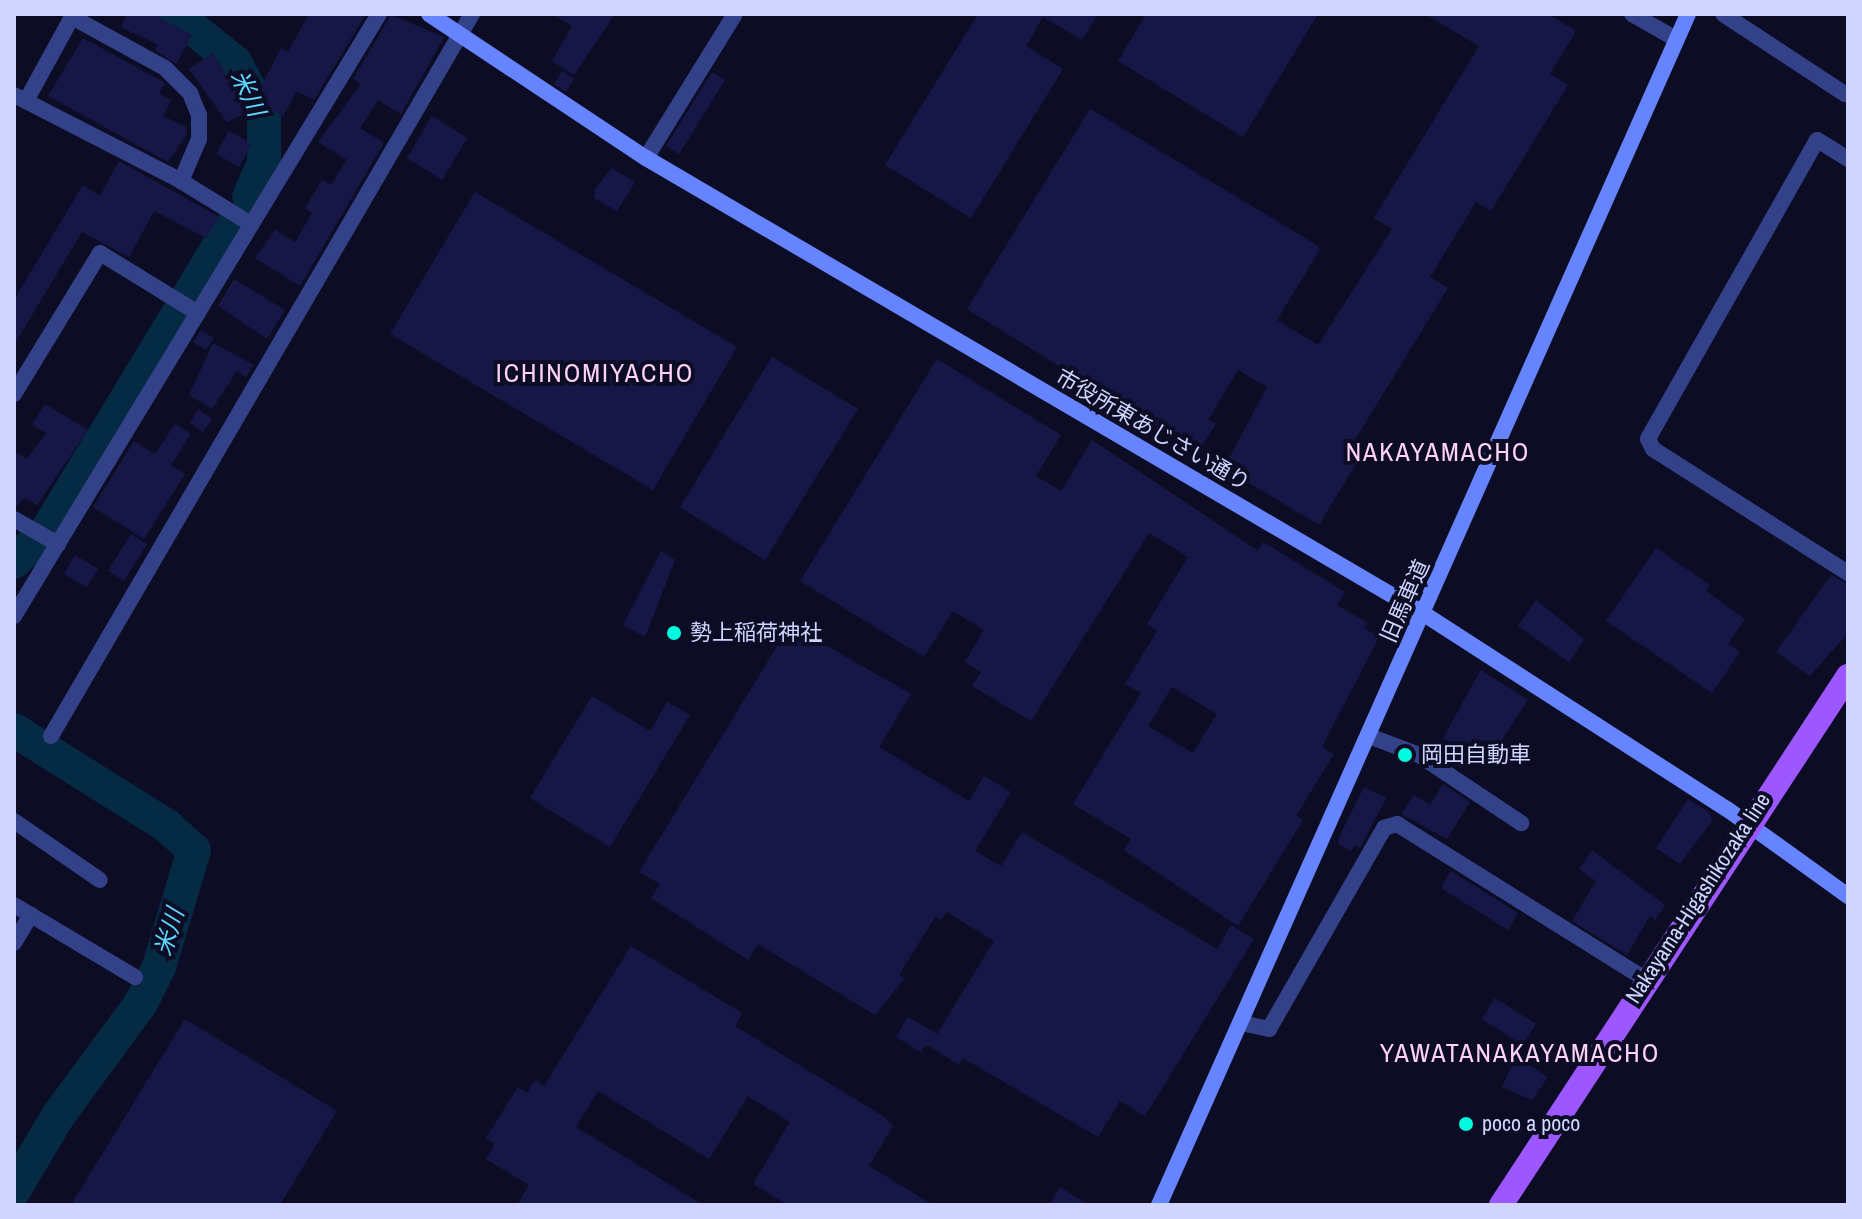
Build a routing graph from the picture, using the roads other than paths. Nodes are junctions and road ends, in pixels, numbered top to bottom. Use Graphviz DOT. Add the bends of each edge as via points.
graph roads {
  1 [pos="379,14"];
  2 [pos="429,14"];
  3 [pos="472,14"];
  4 [pos="735,14"];
  5 [pos="1632,14"];
  6 [pos="1688,14"];
  7 [pos="1723,14"];
  8 [pos="460,32"];
  9 [pos="1676,39"];
  10 [pos="1845,94"];
  11 [pos="20,98"];
  12 [pos="646,158"];
  13 [pos="1848,159"];
  14 [pos="181,181"];
  15 [pos="251,224"];
  16 [pos="198,313"];
  17 [pos="14,394"];
  18 [pos="14,519"];
  19 [pos="58,544"];
  20 [pos="1848,573"];
  21 [pos="1424,614"];
  22 [pos="14,616"];
  23 [pos="1848,676"];
  24 [pos="51,736"];
  25 [pos="1369,736"];
  26 [pos="14,821"];
  27 [pos="1521,823"];
  28 [pos="1747,824"];
  29 [pos="100,880"];
  30 [pos="1848,896"];
  31 [pos="14,905"];
  32 [pos="31,915"];
  33 [pos="14,943"];
  34 [pos="135,977"];
  35 [pos="1645,979"];
  36 [pos="1241,1023"];
  37 [pos="1159,1205"];
  38 [pos="1501,1205"];
  1 -- 15 [label="street"];
  2 -- 8 [label="street, 市役所東あじさい通り"];
  3 -- 8 [label="street"];
  4 -- 12 [label="street"];
  5 -- 9 [label="street"];
  6 -- 9 [label="street, 旧馬車道"];
  7 -- 10 [label="street"];
  8 -- 12 [label="street, 市役所東あじさい通り" via="550,99"];
  8 -- 24 [label="street"];
  9 -- 21 [label="street, 旧馬車道"];
  11 -- 14 [label="street"];
  11 -- 14 [label="street" via="72,17 165,68 190,93 199,115 199,139"];
  12 -- 21 [label="street, 市役所東あじさい通り"];
  13 -- 20 [label="street" via="1817,140 1648,439 1653,449"];
  14 -- 15 [label="street"];
  15 -- 16 [label="street"];
  16 -- 17 [label="street" via="100,253"];
  16 -- 19 [label="street"];
  18 -- 19 [label="street"];
  19 -- 22 [label="street"];
  21 -- 25 [label="street, 旧馬車道"];
  21 -- 28 [label="street, 市役所東あじさい通り"];
  23 -- 28 [label="main road, Nakayama-Higashikozaka line"];
  25 -- 27 [label="street" via="1419,755"];
  25 -- 36 [label="street, 旧馬車道"];
  26 -- 29 [label="street"];
  28 -- 30 [label="street, 市役所東あじさい通り"];
  28 -- 35 [label="main road, Nakayama-Higashikozaka line"];
  31 -- 32 [label="street"];
  32 -- 33 [label="street"];
  32 -- 34 [label="street"];
  35 -- 36 [label="street" via="1397,824 1384,828 1269,1029"];
  35 -- 38 [label="main road, Nakayama-Higashikozaka line"];
  36 -- 37 [label="street, 旧馬車道"];
}
